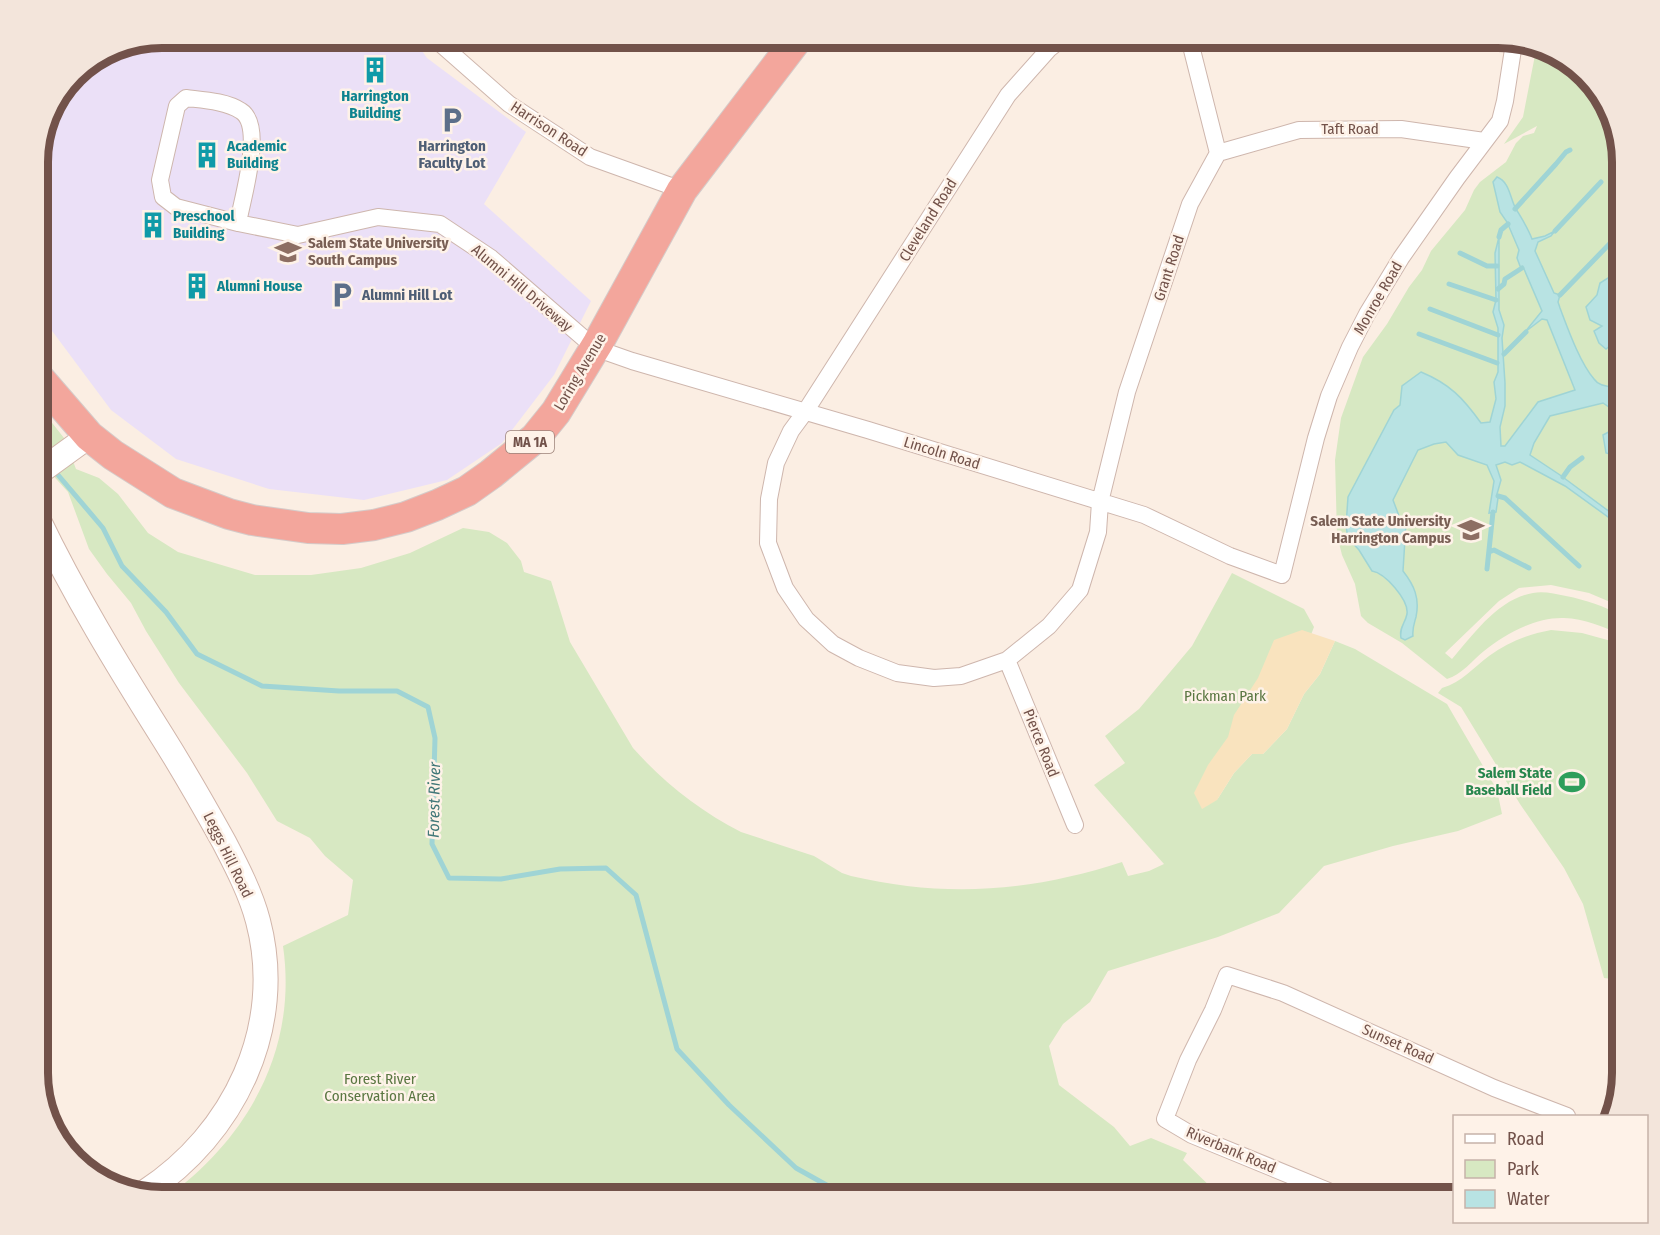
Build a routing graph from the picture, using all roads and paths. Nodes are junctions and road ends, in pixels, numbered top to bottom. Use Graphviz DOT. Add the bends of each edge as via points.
graph roads {
  1 [pos="445,48"];
  2 [pos="790,48"];
  3 [pos="1050,48"];
  4 [pos="1192,48"];
  5 [pos="1513,49"];
  6 [pos="1485,141"];
  7 [pos="1218,153"];
  8 [pos="682,190"];
  9 [pos="238,224"];
  10 [pos="595,348"];
  11 [pos="48,393"];
  12 [pos="806,412"];
  13 [pos="77,444"];
  14 [pos="48,466"];
  15 [pos="1100,502"];
  16 [pos="48,537"];
  17 [pos="1282,575"];
  18 [pos="1007,660"];
  19 [pos="1075,825"];
  20 [pos="1227,975"];
  21 [pos="1564,1115"];
  22 [pos="152,1186"];
  23 [pos="1319,1187"];
  1 -- 8 [label="street, Harrison Road" via="509,104 590,157"];
  2 -- 8 [label="highway, Loring Avenue / MA 1A"];
  3 -- 12 [label="street, Cleveland Road" via="1008,95"];
  4 -- 7 [label="street"];
  5 -- 6 [label="street, Monroe Road" via="1500,122"];
  6 -- 7 [label="street, Taft Road" via="1401,129 1299,130"];
  6 -- 17 [label="street, Monroe Road" via="1401,258 1350,347 1316,438"];
  7 -- 15 [label="street, Grant Road" via="1190,204 1127,392"];
  8 -- 10 [label="highway, Loring Avenue / MA 1A"];
  9 -- 9 [label="street, Alumni Hill Driveway" via="176,207 163,197 162,170 177,106 186,98 210,100 242,111 251,124 252,145"];
  9 -- 10 [label="street, Alumni Hill Driveway" via="298,235 378,217 440,224 491,258"];
  10 -- 12 [label="street, Lincoln Road"];
  10 -- 13 [label="highway, Loring Avenue / MA 1A" via="556,412 514,456 467,491 406,517 374,525 308,528 229,514 173,492 113,455"];
  11 -- 13 [label="highway, Loring Avenue / MA 1A"];
  12 -- 15 [label="street, Lincoln Road"];
  12 -- 18 [label="street, Cleveland Road" via="791,431 776,463 769,499 768,543 785,588 806,619 833,644 897,673 934,678 961,676"];
  13 -- 14 [label="street"];
  15 -- 17 [label="street, Lincoln Road" via="1144,515 1230,556"];
  15 -- 18 [label="street, Grant Road" via="1098,532 1080,590 1049,626"];
  16 -- 22 [label="street, Leggs Hill Road" via="105,642 205,806 249,895 263,948 264,1014 257,1046 235,1098 203,1142"];
  18 -- 19 [label="street, Pierce Road"];
  20 -- 21 [label="street, Sunset Road" via="1283,993 1494,1088"];
  20 -- 23 [label="street, Riverbank Road" via="1165,1119 1192,1135"];
}
